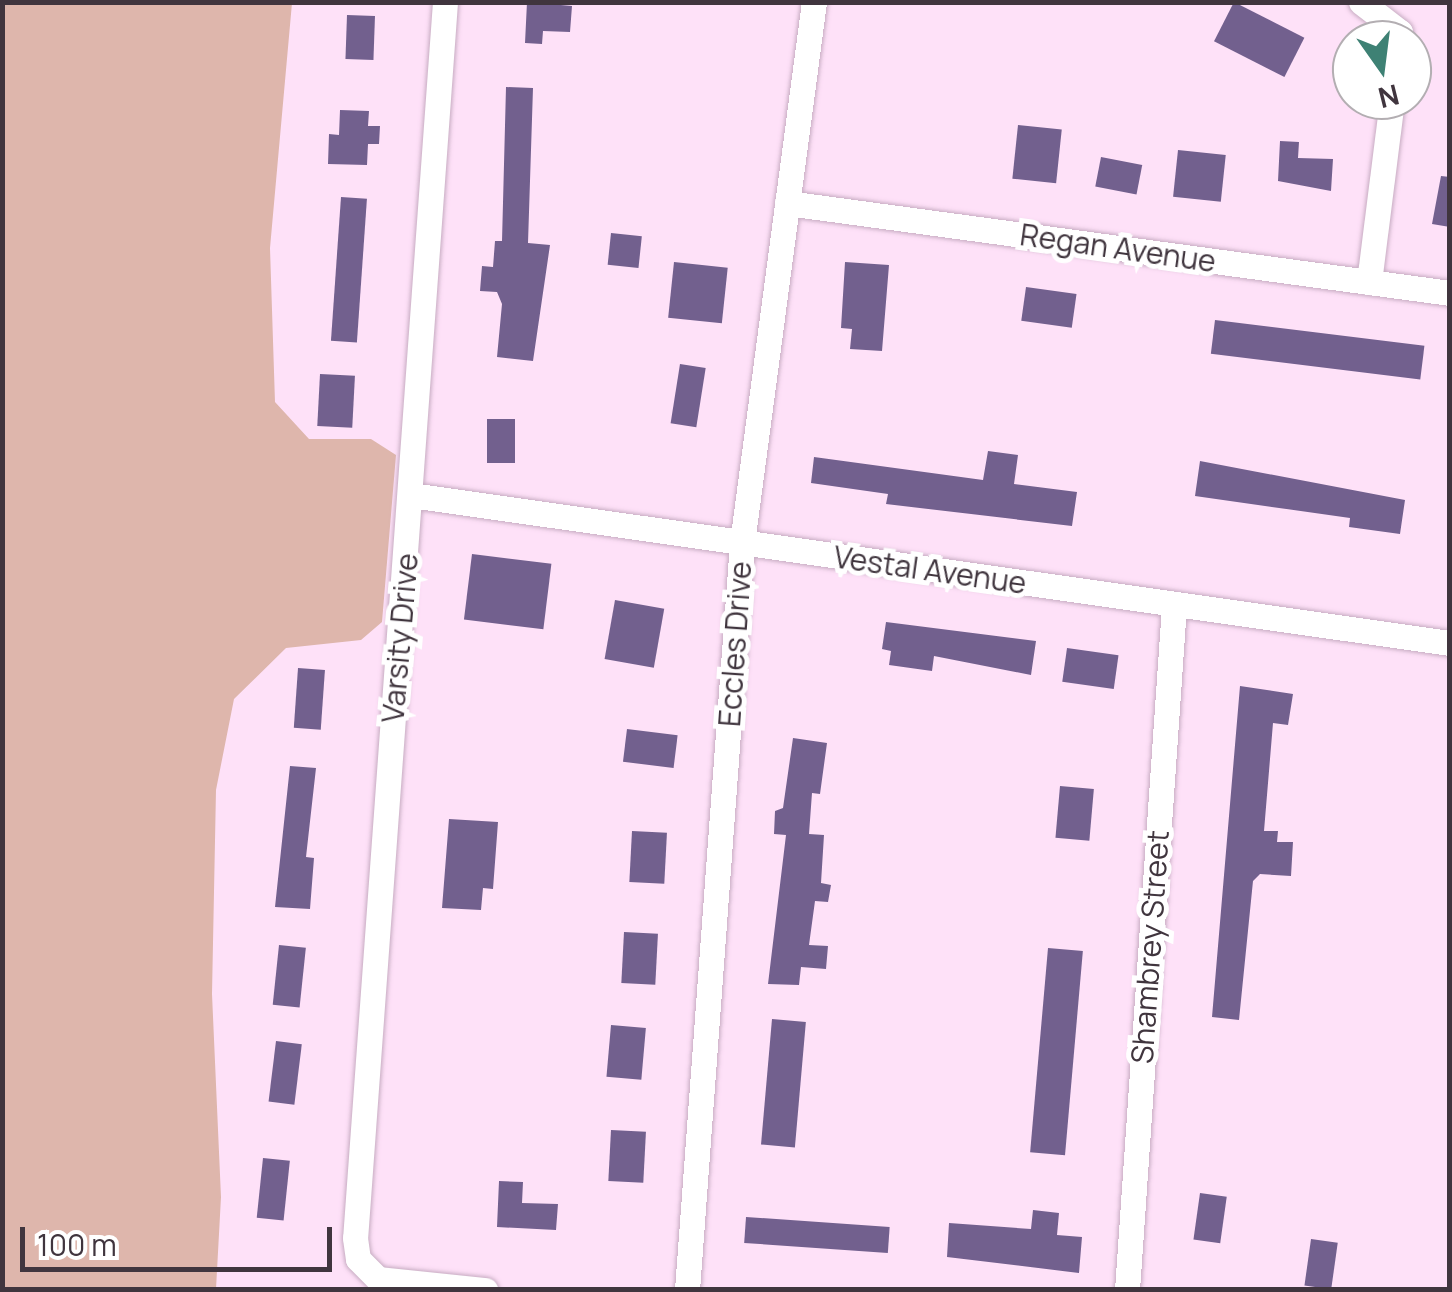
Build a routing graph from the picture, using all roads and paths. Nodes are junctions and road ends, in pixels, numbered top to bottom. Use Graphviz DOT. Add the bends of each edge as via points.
graph roads {
  1 [pos="446,2"];
  2 [pos="814,2"];
  3 [pos="1361,2"];
  4 [pos="1384,20"];
  5 [pos="1389,120"];
  6 [pos="787,203"];
  7 [pos="1369,282"];
  8 [pos="1450,293"];
  9 [pos="411,494"];
  10 [pos="742,543"];
  11 [pos="1174,605"];
  12 [pos="1450,643"];
  13 [pos="486,1290"];
  14 [pos="688,1290"];
  15 [pos="1127,1290"];
  1 -- 9 [label="street, Varsity Drive"];
  2 -- 6 [label="street, Eccles Drive"];
  3 -- 4 [label="street"];
  5 -- 7 [label="street"];
  6 -- 7 [label="street, Regan Avenue"];
  6 -- 10 [label="street, Eccles Drive"];
  7 -- 8 [label="street, Regan Avenue"];
  9 -- 10 [label="street, Vestal Avenue"];
  9 -- 13 [label="street, Varsity Drive" via="355,1218 358,1259 378,1279"];
  10 -- 11 [label="street, Vestal Avenue"];
  10 -- 14 [label="street, Eccles Drive"];
  11 -- 12 [label="street, Vestal Avenue"];
  11 -- 15 [label="street, Shambrey Street"];
}
